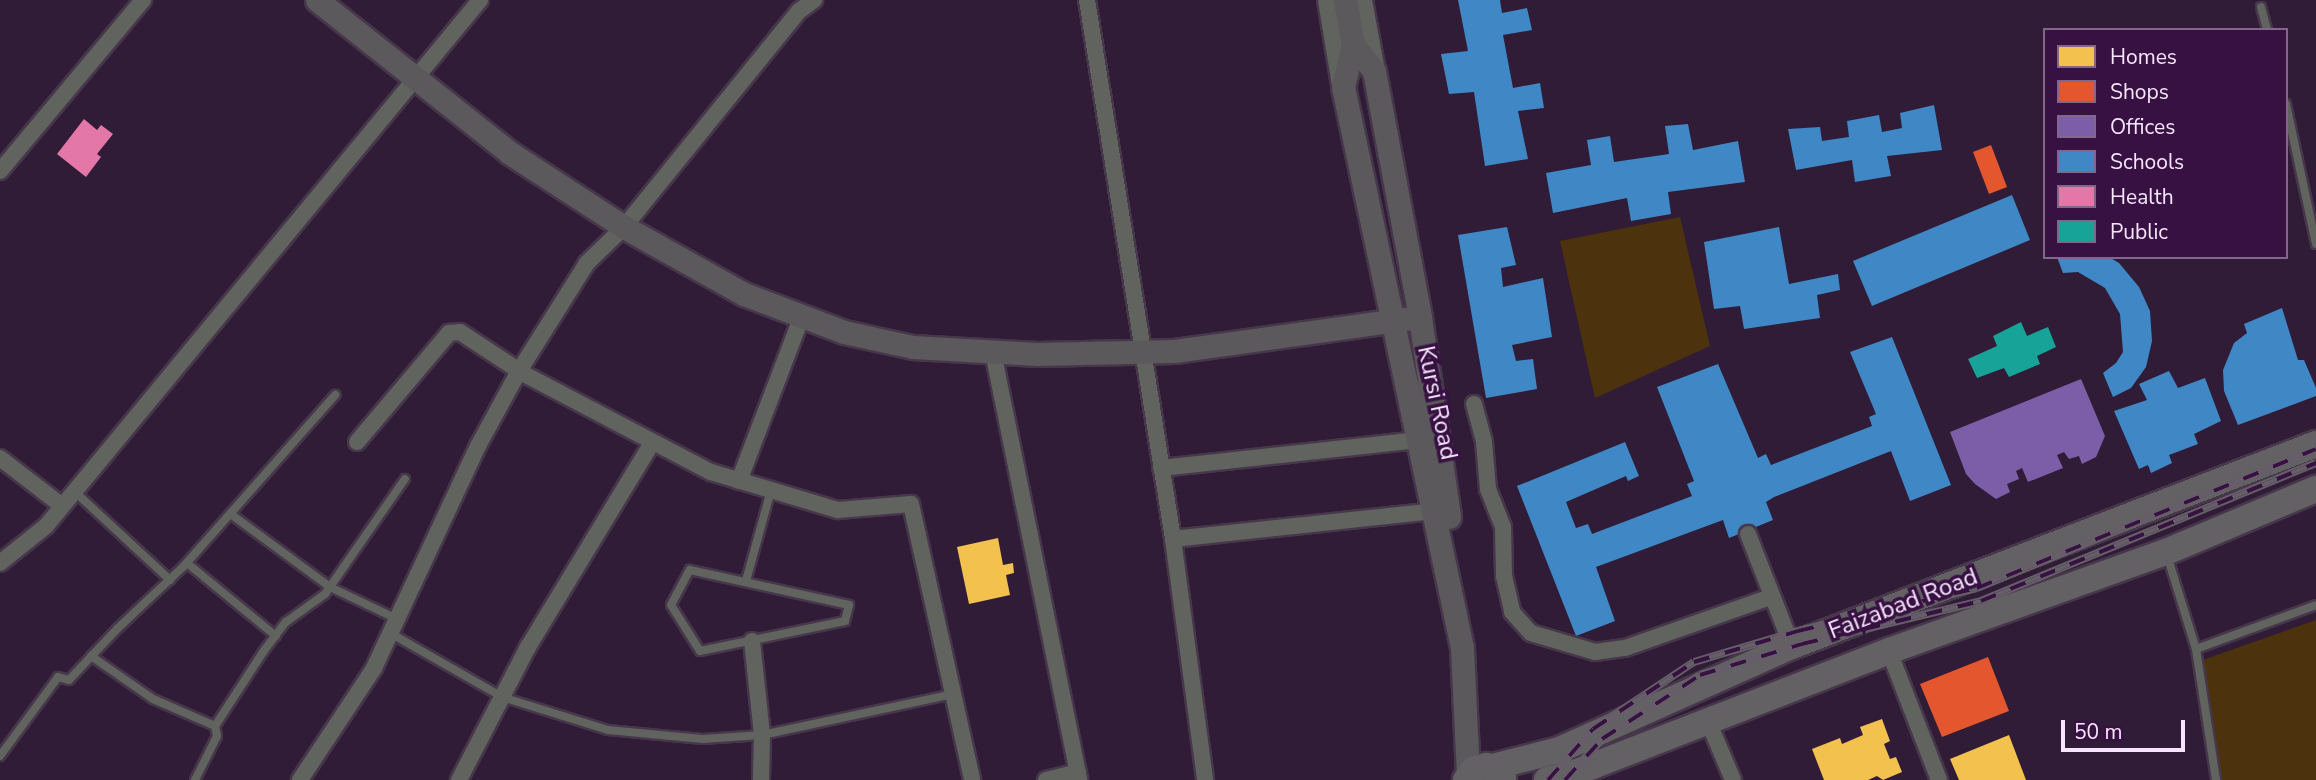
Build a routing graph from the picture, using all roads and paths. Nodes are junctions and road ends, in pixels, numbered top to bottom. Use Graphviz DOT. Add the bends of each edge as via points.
graph roads {
  1 [pos="143,0"];
  2 [pos="317,0"];
  3 [pos="480,0"];
  4 [pos="814,0"];
  5 [pos="1087,0"];
  6 [pos="1345,1"];
  7 [pos="2261,7"];
  8 [pos="2266,28"];
  9 [pos="1353,45"];
  10 [pos="1374,71"];
  11 [pos="415,79"];
  12 [pos="1343,87"];
  13 [pos="2288,113"];
  14 [pos="0,171"];
  15 [pos="624,227"];
  16 [pos="2316,244"];
  17 [pos="802,316"];
  18 [pos="1420,317"];
  19 [pos="1394,321"];
  20 [pos="993,352"];
  21 [pos="1142,352"];
  22 [pos="519,371"];
  23 [pos="335,395"];
  24 [pos="1474,404"];
  25 [pos="1418,440"];
  26 [pos="357,442"];
  27 [pos="652,443"];
  28 [pos="2316,444"];
  29 [pos="0,458"];
  30 [pos="1161,468"];
  31 [pos="405,478"];
  32 [pos="739,481"];
  33 [pos="2316,489"];
  34 [pos="771,490"];
  35 [pos="74,491"];
  36 [pos="62,506"];
  37 [pos="1433,512"];
  38 [pos="232,514"];
  39 [pos="1748,534"];
  40 [pos="1173,539"];
  41 [pos="2166,552"];
  42 [pos="0,563"];
  43 [pos="187,563"];
  44 [pos="170,580"];
  45 [pos="746,581"];
  46 [pos="330,587"];
  47 [pos="1771,597"];
  48 [pos="2316,605"];
  49 [pos="394,626"];
  50 [pos="276,636"];
  51 [pos="752,641"];
  52 [pos="1792,646"];
  53 [pos="2196,649"];
  54 [pos="1889,651"];
  55 [pos="91,656"];
  56 [pos="953,694"];
  57 [pos="502,697"];
  58 [pos="1708,721"];
  59 [pos="215,726"];
  60 [pos="762,735"];
  61 [pos="0,756"];
  62 [pos="1483,774"];
  63 [pos="1078,776"];
  64 [pos="195,780"];
  65 [pos="300,780"];
  66 [pos="459,780"];
  67 [pos="761,780"];
  68 [pos="972,780"];
  69 [pos="1046,780"];
  70 [pos="1205,780"];
  71 [pos="1546,780"];
  72 [pos="1733,780"];
  73 [pos="1939,780"];
  74 [pos="2216,780"];
  1 -- 14 [label="street"];
  2 -- 11 [label="main road"];
  3 -- 11 [label="street"];
  4 -- 15 [label="street" via="799,11"];
  5 -- 21 [label="street"];
  6 -- 9 [label="main road, Kursi Road"];
  6 -- 10 [label="street"];
  6 -- 12 [label="street"];
  7 -- 8 [label="lane"];
  9 -- 10 [label="main road, Kursi Road"];
  9 -- 12 [label="main road, Kursi Road"];
  10 -- 18 [label="main road, Kursi Road"];
  11 -- 15 [label="main road" via="510,153"];
  11 -- 35 [label="street"];
  12 -- 19 [label="main road, Kursi Road"];
  13 -- 16 [label="lane"];
  15 -- 17 [label="main road" via="744,294"];
  15 -- 22 [label="street" via="587,263"];
  17 -- 20 [label="main road" via="844,332 913,347"];
  17 -- 32 [label="street"];
  18 -- 19 [label="main road"];
  18 -- 62 [label="main road, Kursi Road"];
  19 -- 21 [label="main road"];
  19 -- 25 [label="main road, Kursi Road"];
  20 -- 21 [label="main road"];
  20 -- 63 [label="street"];
  21 -- 30 [label="street"];
  22 -- 26 [label="street" via="460,332 449,333"];
  22 -- 27 [label="street"];
  22 -- 49 [label="street" via="478,446"];
  23 -- 38 [label="lane"];
  24 -- 47 [label="street" via="1484,442 1488,489 1503,527 1504,576 1512,612 1531,633 1595,652 1625,648"];
  25 -- 30 [label="street"];
  25 -- 37 [label="main road, Kursi Road"];
  27 -- 32 [label="street"];
  27 -- 57 [label="street"];
  28 -- 52 [label="main road, Faizabad Road"];
  29 -- 36 [label="street"];
  30 -- 40 [label="street"];
  31 -- 46 [label="lane"];
  32 -- 34 [label="street"];
  33 -- 41 [label="main road, Faizabad Road"];
  34 -- 45 [label="lane"];
  34 -- 56 [label="street" via="838,510 911,504"];
  35 -- 36 [label="street"];
  35 -- 44 [label="lane"];
  36 -- 42 [label="street" via="46,526"];
  37 -- 40 [label="street"];
  37 -- 62 [label="main road, Kursi Road"];
  38 -- 43 [label="lane"];
  38 -- 46 [label="lane"];
  39 -- 47 [label="street"];
  40 -- 70 [label="street"];
  41 -- 53 [label="lane"];
  41 -- 54 [label="main road, Faizabad Road"];
  43 -- 44 [label="lane"];
  43 -- 50 [label="lane"];
  44 -- 55 [label="lane"];
  45 -- 51 [label="lane" via="690,570 671,605 700,651"];
  45 -- 51 [label="lane" via="849,605 845,621"];
  46 -- 49 [label="lane"];
  46 -- 50 [label="lane" via="286,622"];
  47 -- 52 [label="street"];
  48 -- 53 [label="lane"];
  49 -- 57 [label="lane"];
  49 -- 65 [label="street" via="374,668"];
  50 -- 59 [label="lane"];
  51 -- 60 [label="street"];
  52 -- 62 [label="main road, Faizabad Road" via="1559,750"];
  53 -- 74 [label="lane"];
  54 -- 58 [label="main road, Faizabad Road"];
  54 -- 73 [label="street"];
  55 -- 59 [label="lane" via="153,699"];
  55 -- 61 [label="lane" via="69,680 58,677"];
  56 -- 60 [label="lane"];
  56 -- 68 [label="street"];
  57 -- 60 [label="lane" via="608,730 703,739"];
  57 -- 66 [label="street"];
  58 -- 71 [label="main road, Faizabad Road" via="1572,775"];
  58 -- 72 [label="street"];
  59 -- 64 [label="lane" via="217,736"];
  60 -- 67 [label="street"];
  63 -- 69 [label="street"];
}
